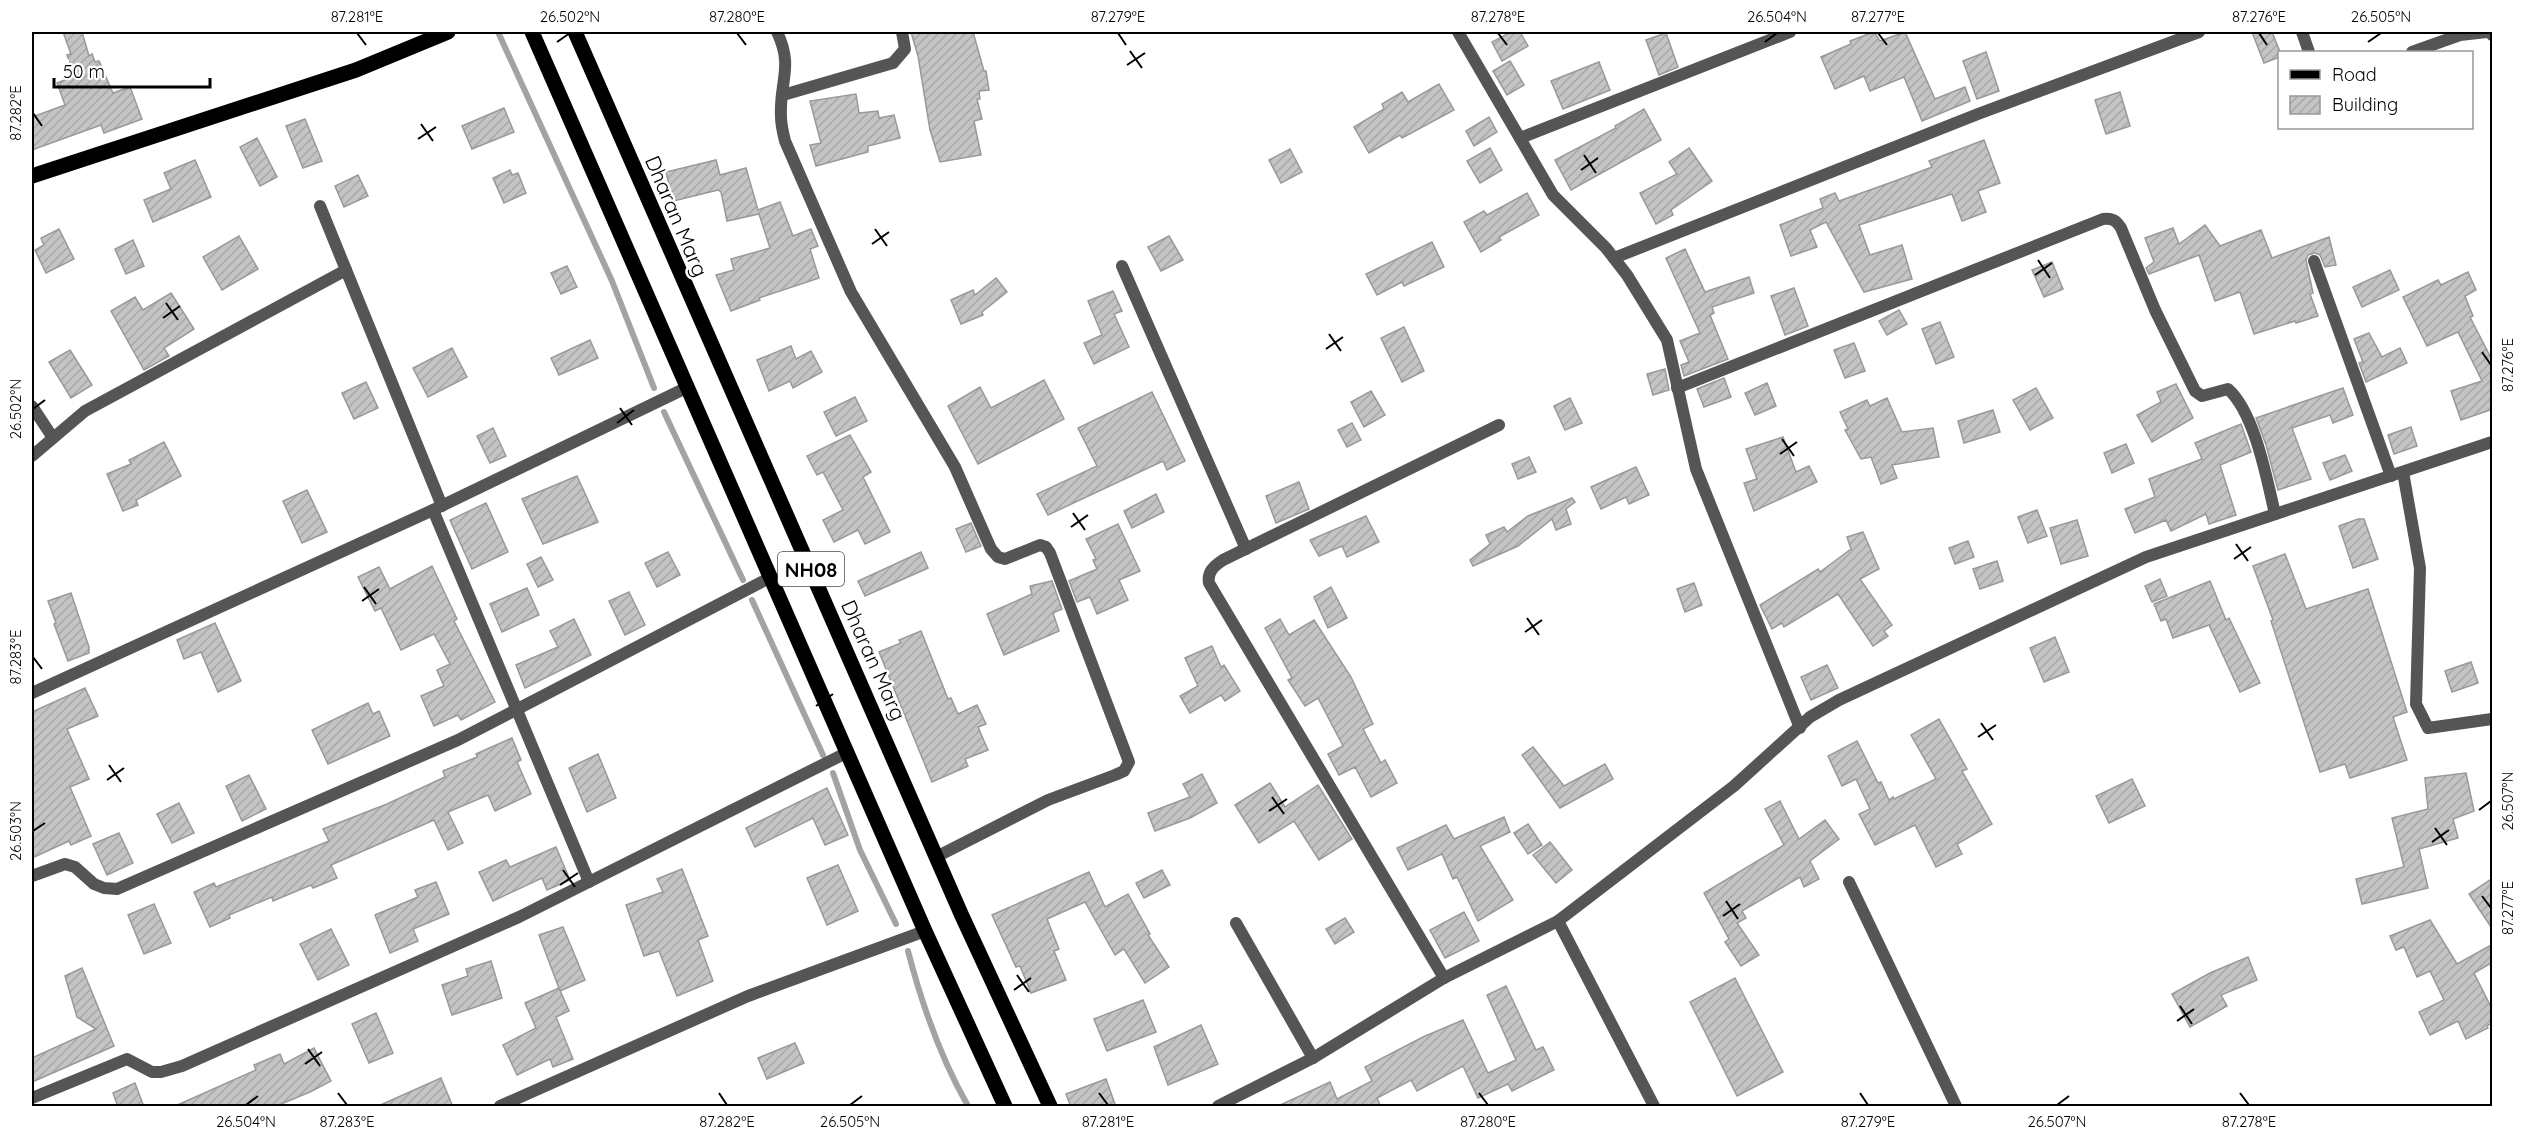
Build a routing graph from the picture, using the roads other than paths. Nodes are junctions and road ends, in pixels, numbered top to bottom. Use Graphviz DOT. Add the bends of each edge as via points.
graph roads {
  1 [pos="448,32"];
  2 [pos="532,32"];
  3 [pos="574,32"];
  4 [pos="777,32"];
  5 [pos="902,32"];
  6 [pos="1458,32"];
  7 [pos="1790,32"];
  8 [pos="2199,32"];
  9 [pos="2302,32"];
  10 [pos="2490,33"];
  11 [pos="2310,51"];
  12 [pos="2415,51"];
  13 [pos="783,95"];
  14 [pos="1520,138"];
  15 [pos="32,176"];
  16 [pos="320,206"];
  17 [pos="1614,258"];
  18 [pos="2314,261"];
  19 [pos="1122,266"];
  20 [pos="346,270"];
  21 [pos="686,388"];
  22 [pos="1677,388"];
  23 [pos="32,406"];
  24 [pos="1499,425"];
  25 [pos="53,438"];
  26 [pos="2493,442"];
  27 [pos="32,456"];
  28 [pos="2397,474"];
  29 [pos="437,508"];
  30 [pos="2275,514"];
  31 [pos="1246,549"];
  32 [pos="771,577"];
  33 [pos="32,693"];
  34 [pos="515,710"];
  35 [pos="2493,719"];
  36 [pos="1800,728"];
  37 [pos="848,752"];
  38 [pos="936,857"];
  39 [pos="32,876"];
  40 [pos="589,882"];
  41 [pos="1849,882"];
  42 [pos="1558,921"];
  43 [pos="1236,923"];
  44 [pos="925,931"];
  45 [pos="1444,978"];
  46 [pos="1313,1058"];
  47 [pos="32,1098"];
  48 [pos="500,1107"];
  49 [pos="1005,1107"];
  50 [pos="1050,1107"];
  51 [pos="1218,1107"];
  52 [pos="1654,1107"];
  53 [pos="1956,1107"];
  1 -- 15 [label="main road" via="356,70"];
  2 -- 21 [label="main road, NH08"];
  3 -- 38 [label="main road, Dharan Marg / NH08"];
  4 -- 13 [label="street" via="787,62"];
  5 -- 13 [label="street" via="905,49 893,63"];
  6 -- 14 [label="street"];
  7 -- 14 [label="street"];
  8 -- 17 [label="street" via="1978,114"];
  9 -- 11 [label="street"];
  10 -- 12 [label="street" via="2460,35"];
  13 -- 38 [label="street" via="780,116 785,141 850,292 955,467 991,549 1005,559 1040,545 1048,549 1129,762 1115,776 1048,800"];
  14 -- 17 [label="street" via="1553,195"];
  16 -- 20 [label="street"];
  17 -- 22 [label="street" via="1667,340"];
  18 -- 28 [label="street"];
  19 -- 31 [label="street"];
  20 -- 25 [label="street" via="85,411"];
  20 -- 29 [label="street"];
  21 -- 29 [label="street"];
  21 -- 32 [label="main road, NH08"];
  22 -- 30 [label="street" via="2110,218 2121,228 2189,382 2202,396 2228,389 2238,400 2259,449"];
  22 -- 36 [label="street" via="1696,469"];
  23 -- 25 [label="street"];
  24 -- 31 [label="street"];
  25 -- 27 [label="street"];
  26 -- 28 [label="street"];
  28 -- 30 [label="street"];
  28 -- 35 [label="street" via="2421,568 2416,704 2428,728"];
  29 -- 33 [label="street"];
  29 -- 34 [label="street"];
  30 -- 36 [label="street" via="2146,556 1839,700 1810,717"];
  31 -- 45 [label="street" via="1215,566 1209,583"];
  32 -- 34 [label="street"];
  32 -- 37 [label="main road, NH08"];
  34 -- 39 [label="street" via="458,740 117,889 94,884 75,867 65,864"];
  34 -- 40 [label="street"];
  36 -- 42 [label="street" via="1734,786"];
  37 -- 40 [label="street"];
  37 -- 44 [label="main road, NH08"];
  38 -- 50 [label="main road, Dharan Marg / NH08"];
  40 -- 47 [label="street" via="519,917 182,1066 152,1072 127,1059"];
  41 -- 53 [label="street"];
  42 -- 45 [label="street"];
  42 -- 52 [label="street"];
  43 -- 46 [label="street"];
  44 -- 48 [label="street" via="748,996"];
  44 -- 49 [label="main road, NH08"];
  45 -- 46 [label="street"];
  46 -- 51 [label="street"];
}
